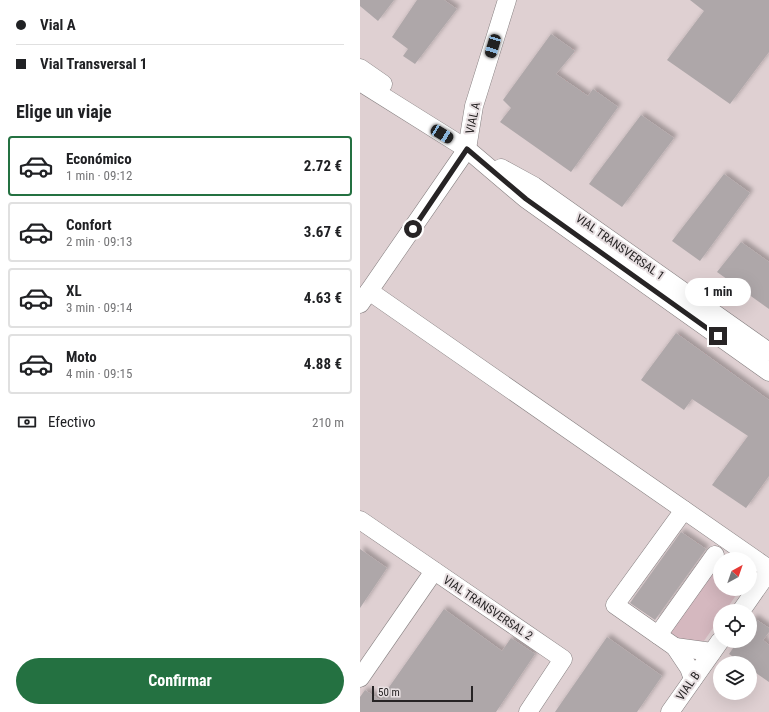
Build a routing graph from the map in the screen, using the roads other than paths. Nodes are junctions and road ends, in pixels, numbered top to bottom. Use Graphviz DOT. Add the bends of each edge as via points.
graph roads {
  1 [pos="507,0"];
  2 [pos="360,68"];
  3 [pos="360,82"];
  4 [pos="467,149"];
  5 [pos="365,297"];
  6 [pos="769,352"];
  7 [pos="769,372"];
  8 [pos="684,510"];
  9 [pos="360,520"];
  10 [pos="713,558"];
  11 [pos="769,570"];
  12 [pos="434,571"];
  13 [pos="746,604"];
  14 [pos="658,635"];
  15 [pos="713,646"];
  16 [pos="675,647"];
  17 [pos="715,648"];
  18 [pos="360,678"];
  19 [pos="693,679"];
  20 [pos="528,712"];
  21 [pos="670,712"];
  1 -- 4 [label="street, VIAL A" via="474,106"];
  2 -- 4 [label="street, VIAL TRANSVERSAL 1"];
  3 -- 4 [label="street, VIAL TRANSVERSAL 1"];
  4 -- 5 [label="street, VIAL A"];
  4 -- 6 [label="street, VIAL TRANSVERSAL 1" via="534,186"];
  4 -- 7 [label="street, VIAL TRANSVERSAL 1" via="526,199"];
  5 -- 8 [label="street"];
  8 -- 11 [label="street"];
  8 -- 14 [label="street" via="615,606"];
  9 -- 12 [label="street, VIAL TRANSVERSAL 2"];
  10 -- 14 [label="street"];
  11 -- 13 [label="street"];
  12 -- 18 [label="street"];
  12 -- 20 [label="street, VIAL TRANSVERSAL 2" via="563,659"];
  14 -- 16 [label="street"];
  15 -- 16 [label="street"];
  16 -- 19 [label="street"];
  17 -- 19 [label="street, VIAL B"];
  19 -- 21 [label="street, VIAL B"];
}
